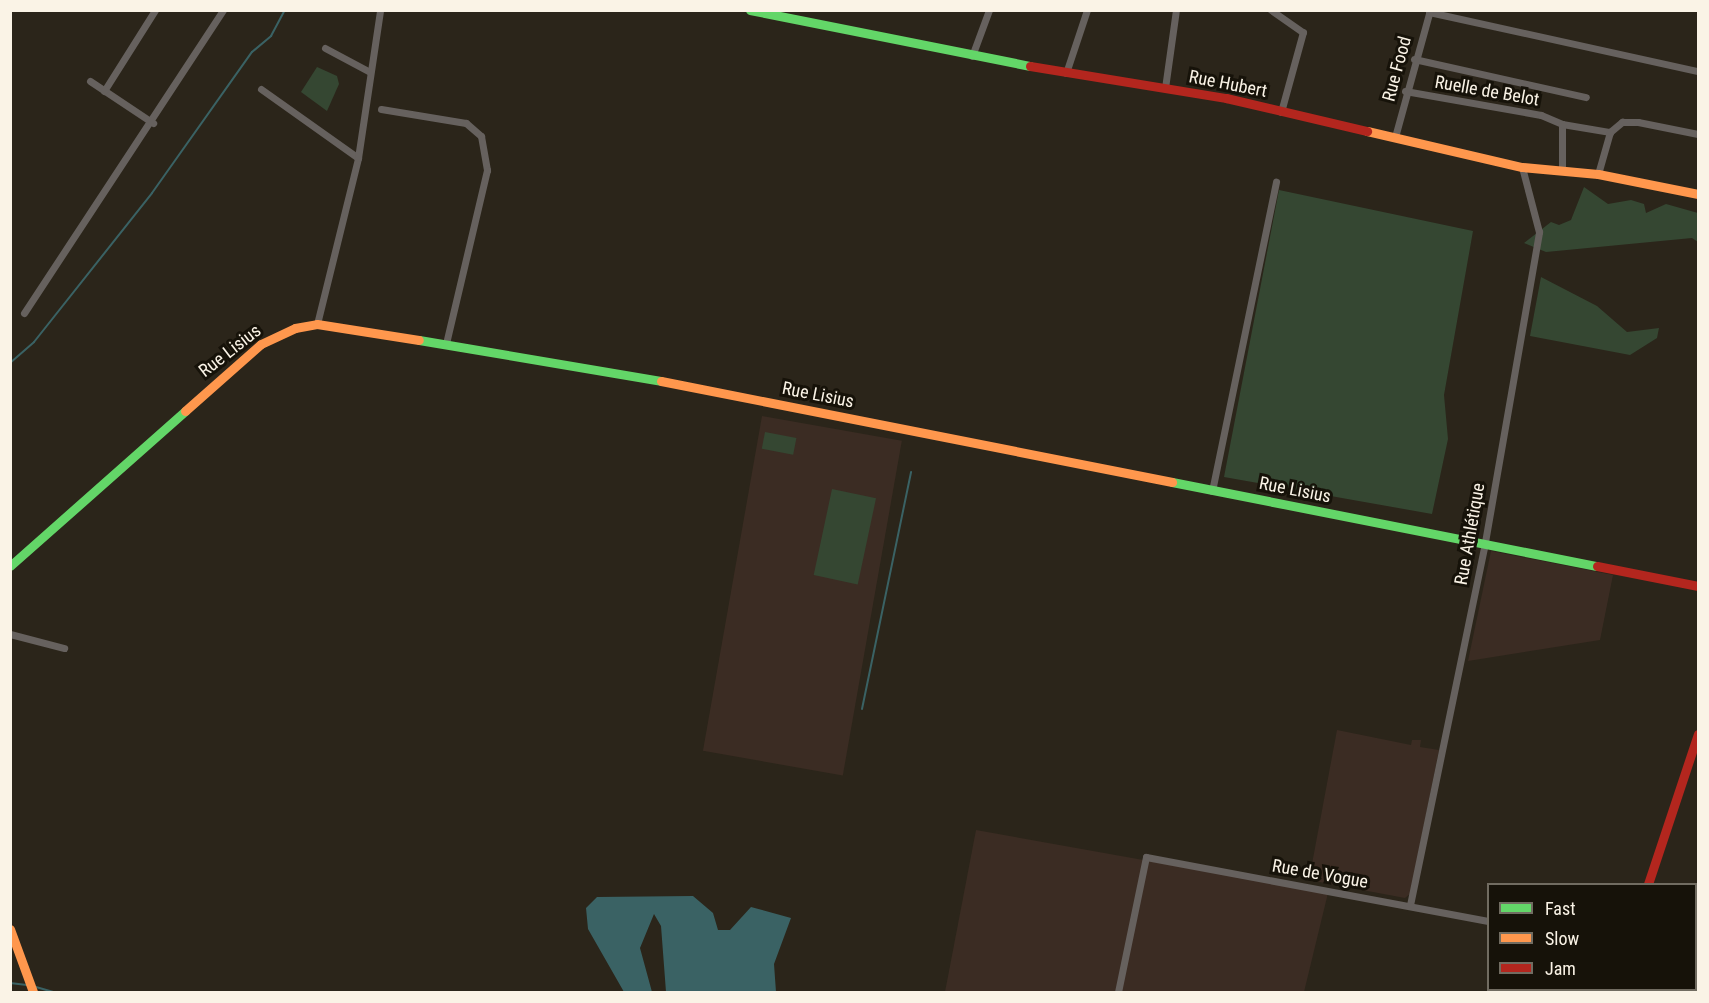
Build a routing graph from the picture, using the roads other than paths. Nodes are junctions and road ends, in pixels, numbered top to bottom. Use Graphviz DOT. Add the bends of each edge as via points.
graph roads {
  1 [pos="155,10"];
  2 [pos="223,10"];
  3 [pos="380,10"];
  4 [pos="750,10"];
  5 [pos="989,10"];
  6 [pos="1087,10"];
  7 [pos="1176,10"];
  8 [pos="1271,10"];
  9 [pos="1430,11"];
  10 [pos="324,48"];
  11 [pos="972,56"];
  12 [pos="1414,59"];
  13 [pos="1698,71"];
  14 [pos="370,72"];
  15 [pos="1066,73"];
  16 [pos="90,81"];
  17 [pos="1165,88"];
  18 [pos="261,89"];
  19 [pos="104,91"];
  20 [pos="1405,91"];
  21 [pos="1586,97"];
  22 [pos="381,109"];
  23 [pos="1281,112"];
  24 [pos="153,123"];
  25 [pos="1562,124"];
  26 [pos="1610,132"];
  27 [pos="1698,134"];
  28 [pos="1395,137"];
  29 [pos="358,158"];
  30 [pos="1522,167"];
  31 [pos="1562,169"];
  32 [pos="1598,174"];
  33 [pos="1275,182"];
  34 [pos="1698,194"];
  35 [pos="24,314"];
  36 [pos="319,320"];
  37 [pos="446,344"];
  38 [pos="1212,491"];
  39 [pos="1485,542"];
  40 [pos="10,566"];
  41 [pos="1698,586"];
  42 [pos="10,634"];
  43 [pos="64,648"];
  44 [pos="1698,734"];
  45 [pos="1649,883"];
  46 [pos="1410,905"];
  47 [pos="1487,921"];
  48 [pos="10,928"];
  49 [pos="33,993"];
  50 [pos="1119,993"];
  1 -- 19 [label="street"];
  2 -- 24 [label="street"];
  3 -- 14 [label="street"];
  4 -- 11 [label="street, Rue Hubert"];
  5 -- 11 [label="street"];
  6 -- 15 [label="street"];
  7 -- 17 [label="street"];
  8 -- 23 [label="street" via="1303,32"];
  9 -- 12 [label="street, Rue Food"];
  9 -- 13 [label="street"];
  10 -- 14 [label="street"];
  11 -- 15 [label="street, Rue Hubert"];
  12 -- 20 [label="street, Rue Food"];
  12 -- 21 [label="street"];
  14 -- 29 [label="street"];
  15 -- 17 [label="street, Rue Hubert"];
  16 -- 19 [label="street"];
  17 -- 23 [label="street, Rue Hubert"];
  18 -- 29 [label="street"];
  19 -- 24 [label="street"];
  20 -- 25 [label="street, Ruelle de Belot" via="1541,115"];
  20 -- 28 [label="street, Rue Food"];
  22 -- 37 [label="street" via="466,123 481,136 487,170"];
  23 -- 28 [label="street, Rue Hubert"];
  24 -- 35 [label="street" via="93,201"];
  25 -- 26 [label="street, Ruelle de Belot"];
  25 -- 31 [label="street"];
  26 -- 27 [label="street" via="1622,122 1638,122"];
  26 -- 32 [label="street"];
  28 -- 30 [label="street, Rue Hubert"];
  29 -- 36 [label="street"];
  30 -- 31 [label="street, Rue Hubert"];
  30 -- 39 [label="street, Rue Athlétique" via="1539,232"];
  31 -- 32 [label="street, Rue Hubert"];
  32 -- 34 [label="street, Rue Hubert"];
  33 -- 38 [label="street"];
  36 -- 37 [label="street, Rue Lisius"];
  36 -- 40 [label="street, Rue Lisius" via="261,344"];
  37 -- 38 [label="street, Rue Lisius" via="602,369"];
  38 -- 39 [label="street, Rue Lisius"];
  39 -- 41 [label="street, Rue Lisius"];
  39 -- 46 [label="street, Rue Athlétique"];
  42 -- 43 [label="street"];
  44 -- 45 [label="street"];
  46 -- 47 [label="street, Rue de Vogue"];
  46 -- 50 [label="street, Rue de Vogue" via="1146,857"];
  48 -- 49 [label="street"];
}
